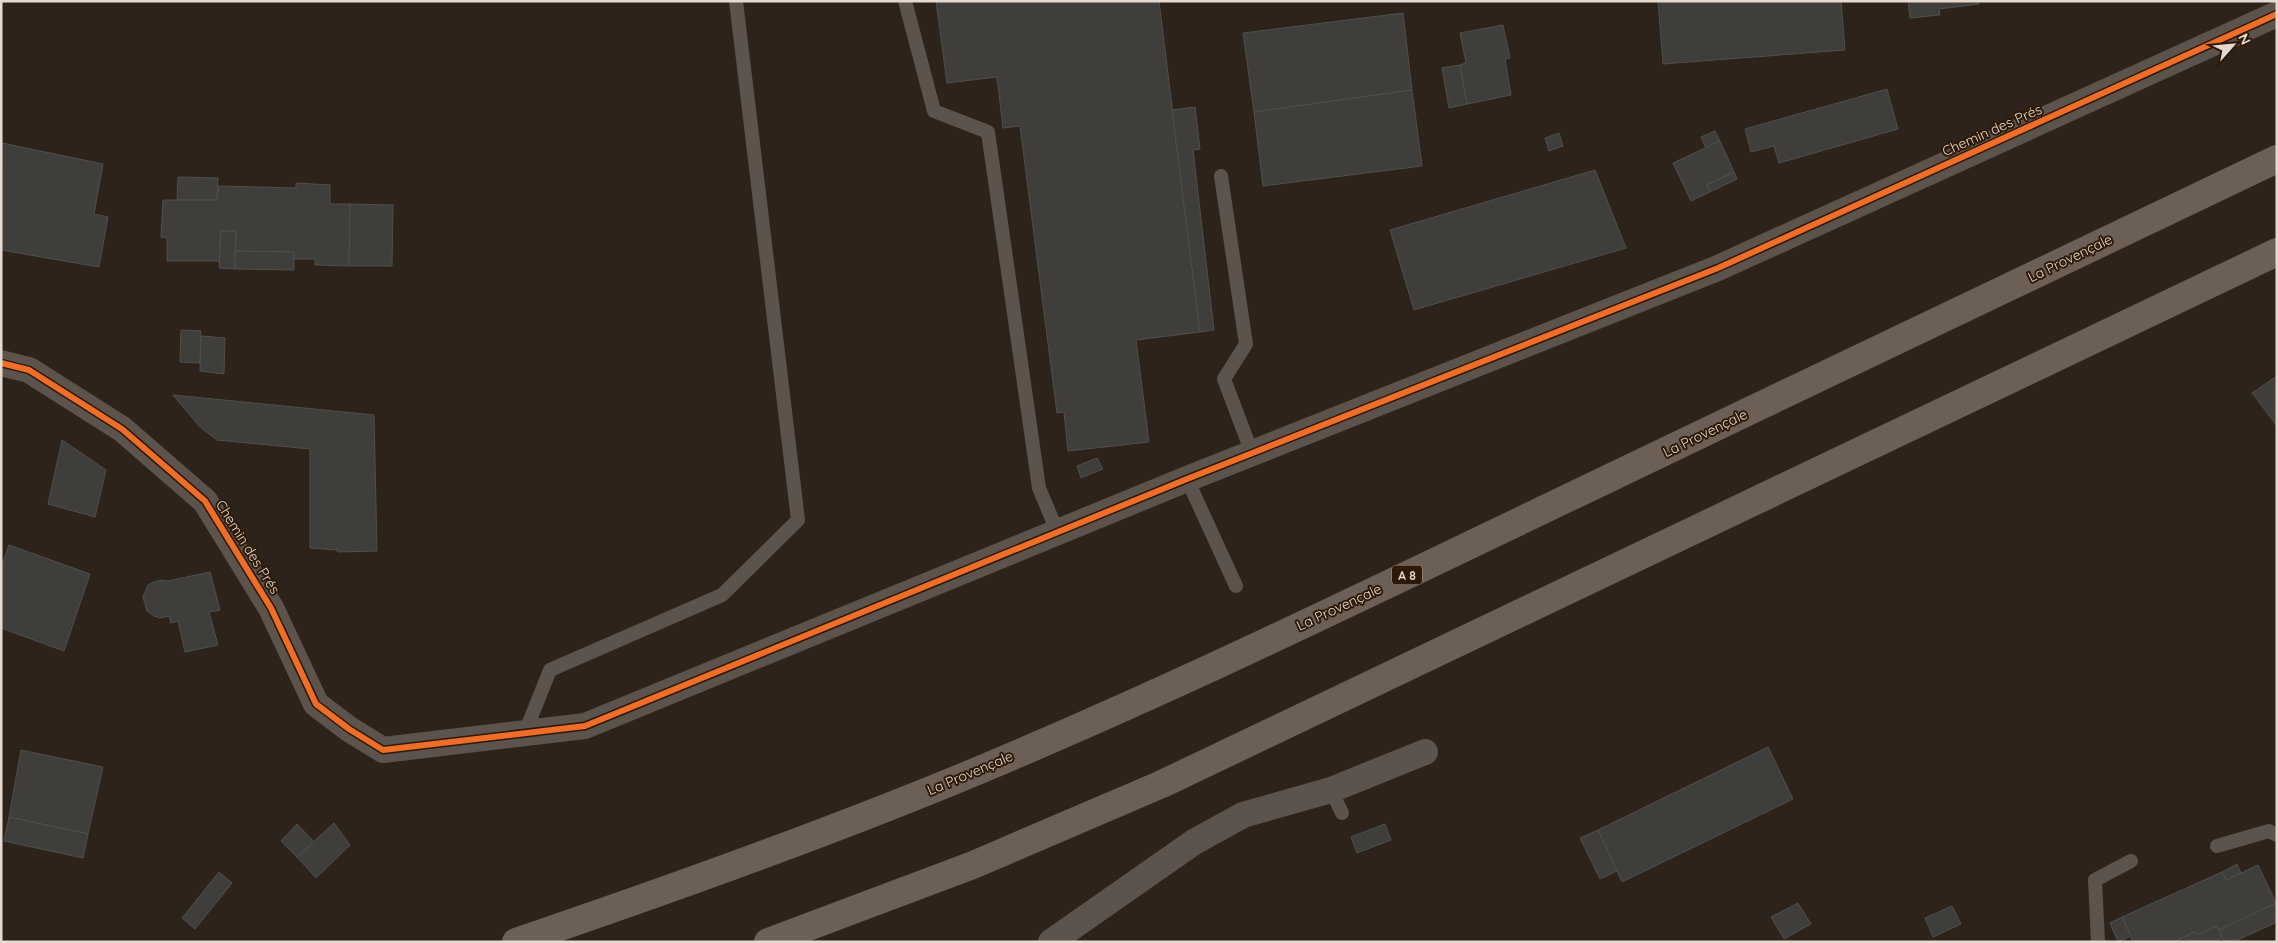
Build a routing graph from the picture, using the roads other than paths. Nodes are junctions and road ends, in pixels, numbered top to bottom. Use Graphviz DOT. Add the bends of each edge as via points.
graph roads {
  1 [pos="736,1"];
  2 [pos="905,1"];
  3 [pos="2277,14"];
  4 [pos="2277,159"];
  5 [pos="1221,176"];
  6 [pos="2277,252"];
  7 [pos="1,363"];
  8 [pos="1252,453"];
  9 [pos="1187,479"];
  10 [pos="1058,533"];
  11 [pos="1236,586"];
  12 [pos="524,735"];
  13 [pos="1425,752"];
  14 [pos="1330,790"];
  15 [pos="1342,813"];
  16 [pos="2277,835"];
  17 [pos="2217,846"];
  18 [pos="2131,861"];
  19 [pos="516,942"];
  20 [pos="768,942"];
  21 [pos="1050,942"];
  22 [pos="2098,942"];
  1 -- 12 [label="lane" via="798,520 722,595 550,670"];
  2 -- 10 [label="lane" via="934,111 988,132 1039,488"];
  3 -- 8 [label="street, Chemin des Prés" via="1718,268"];
  4 -- 19 [label="highway, La Provençale / A 8" via="1150,695 860,818 656,895"];
  5 -- 8 [label="lane" via="1246,344 1224,379"];
  6 -- 20 [label="highway" via="1162,784 973,865"];
  7 -- 12 [label="street, Chemin des Prés" via="29,370 122,428 205,501 271,608 316,704 349,729 383,750"];
  8 -- 9 [label="street, Chemin des Prés"];
  9 -- 10 [label="street, Chemin des Prés"];
  9 -- 11 [label="lane"];
  10 -- 12 [label="street, Chemin des Prés" via="585,726"];
  13 -- 14 [label="street"];
  14 -- 15 [label="lane"];
  14 -- 21 [label="street" via="1244,815 1194,842"];
  16 -- 17 [label="lane" via="2269,831"];
  18 -- 22 [label="lane" via="2095,880"];
}
